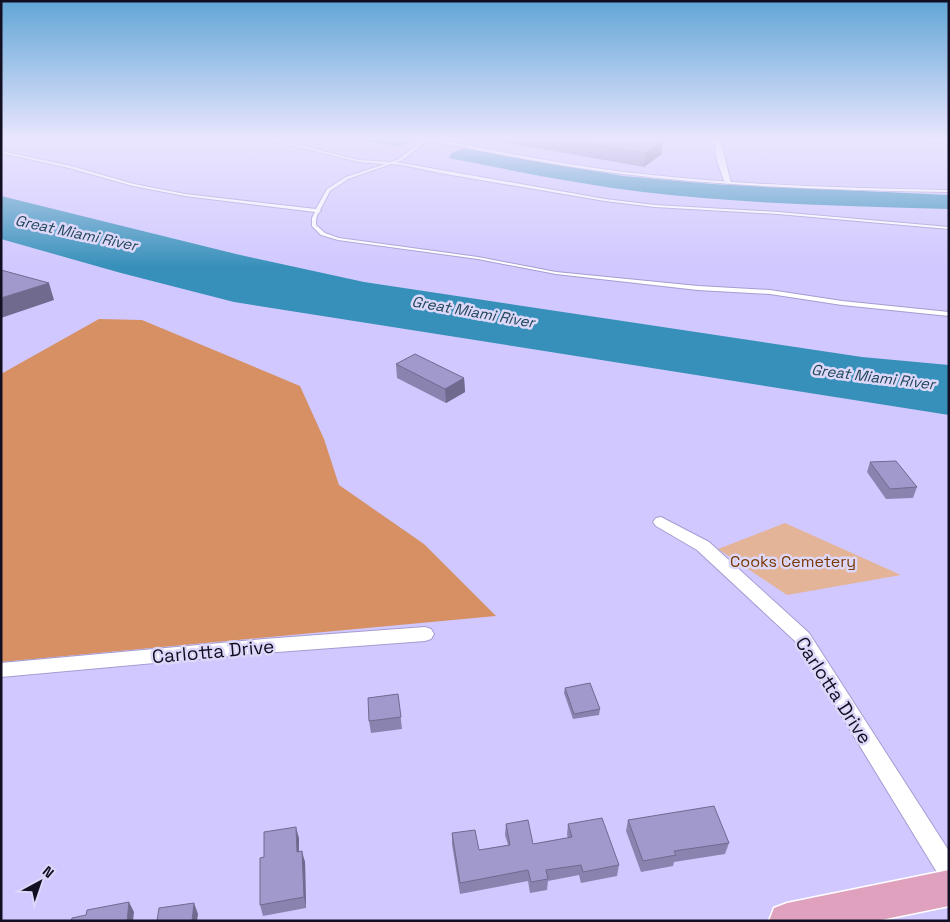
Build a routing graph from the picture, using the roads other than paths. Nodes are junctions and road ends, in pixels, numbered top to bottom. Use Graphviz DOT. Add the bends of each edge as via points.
graph roads {
  1 [pos="125,181"];
  2 [pos="341,181"];
  3 [pos="495,181"];
  4 [pos="728,181"];
  5 [pos="949,191"];
  6 [pos="319,211"];
  7 [pos="949,228"];
  8 [pos="949,314"];
  9 [pos="661,522"];
  10 [pos="425,634"];
  11 [pos="1,670"];
  12 [pos="949,871"];
  13 [pos="949,888"];
  14 [pos="856,915"];
  15 [pos="788,921"];
  1 -- 6 [label="lane" via="185,195"];
  2 -- 6 [label="lane" via="328,190"];
  3 -- 7 [label="lane" via="637,204"];
  4 -- 5 [label="lane"];
  6 -- 8 [label="lane" via="313,221 316,229 330,237 357,242 478,258 556,273 671,286 770,292"];
  9 -- 12 [label="street, Carlotta Drive" via="703,546 803,638"];
  10 -- 11 [label="street, Carlotta Drive"];
  13 -- 14 [label="main road"];
  14 -- 15 [label="main road"];
}
